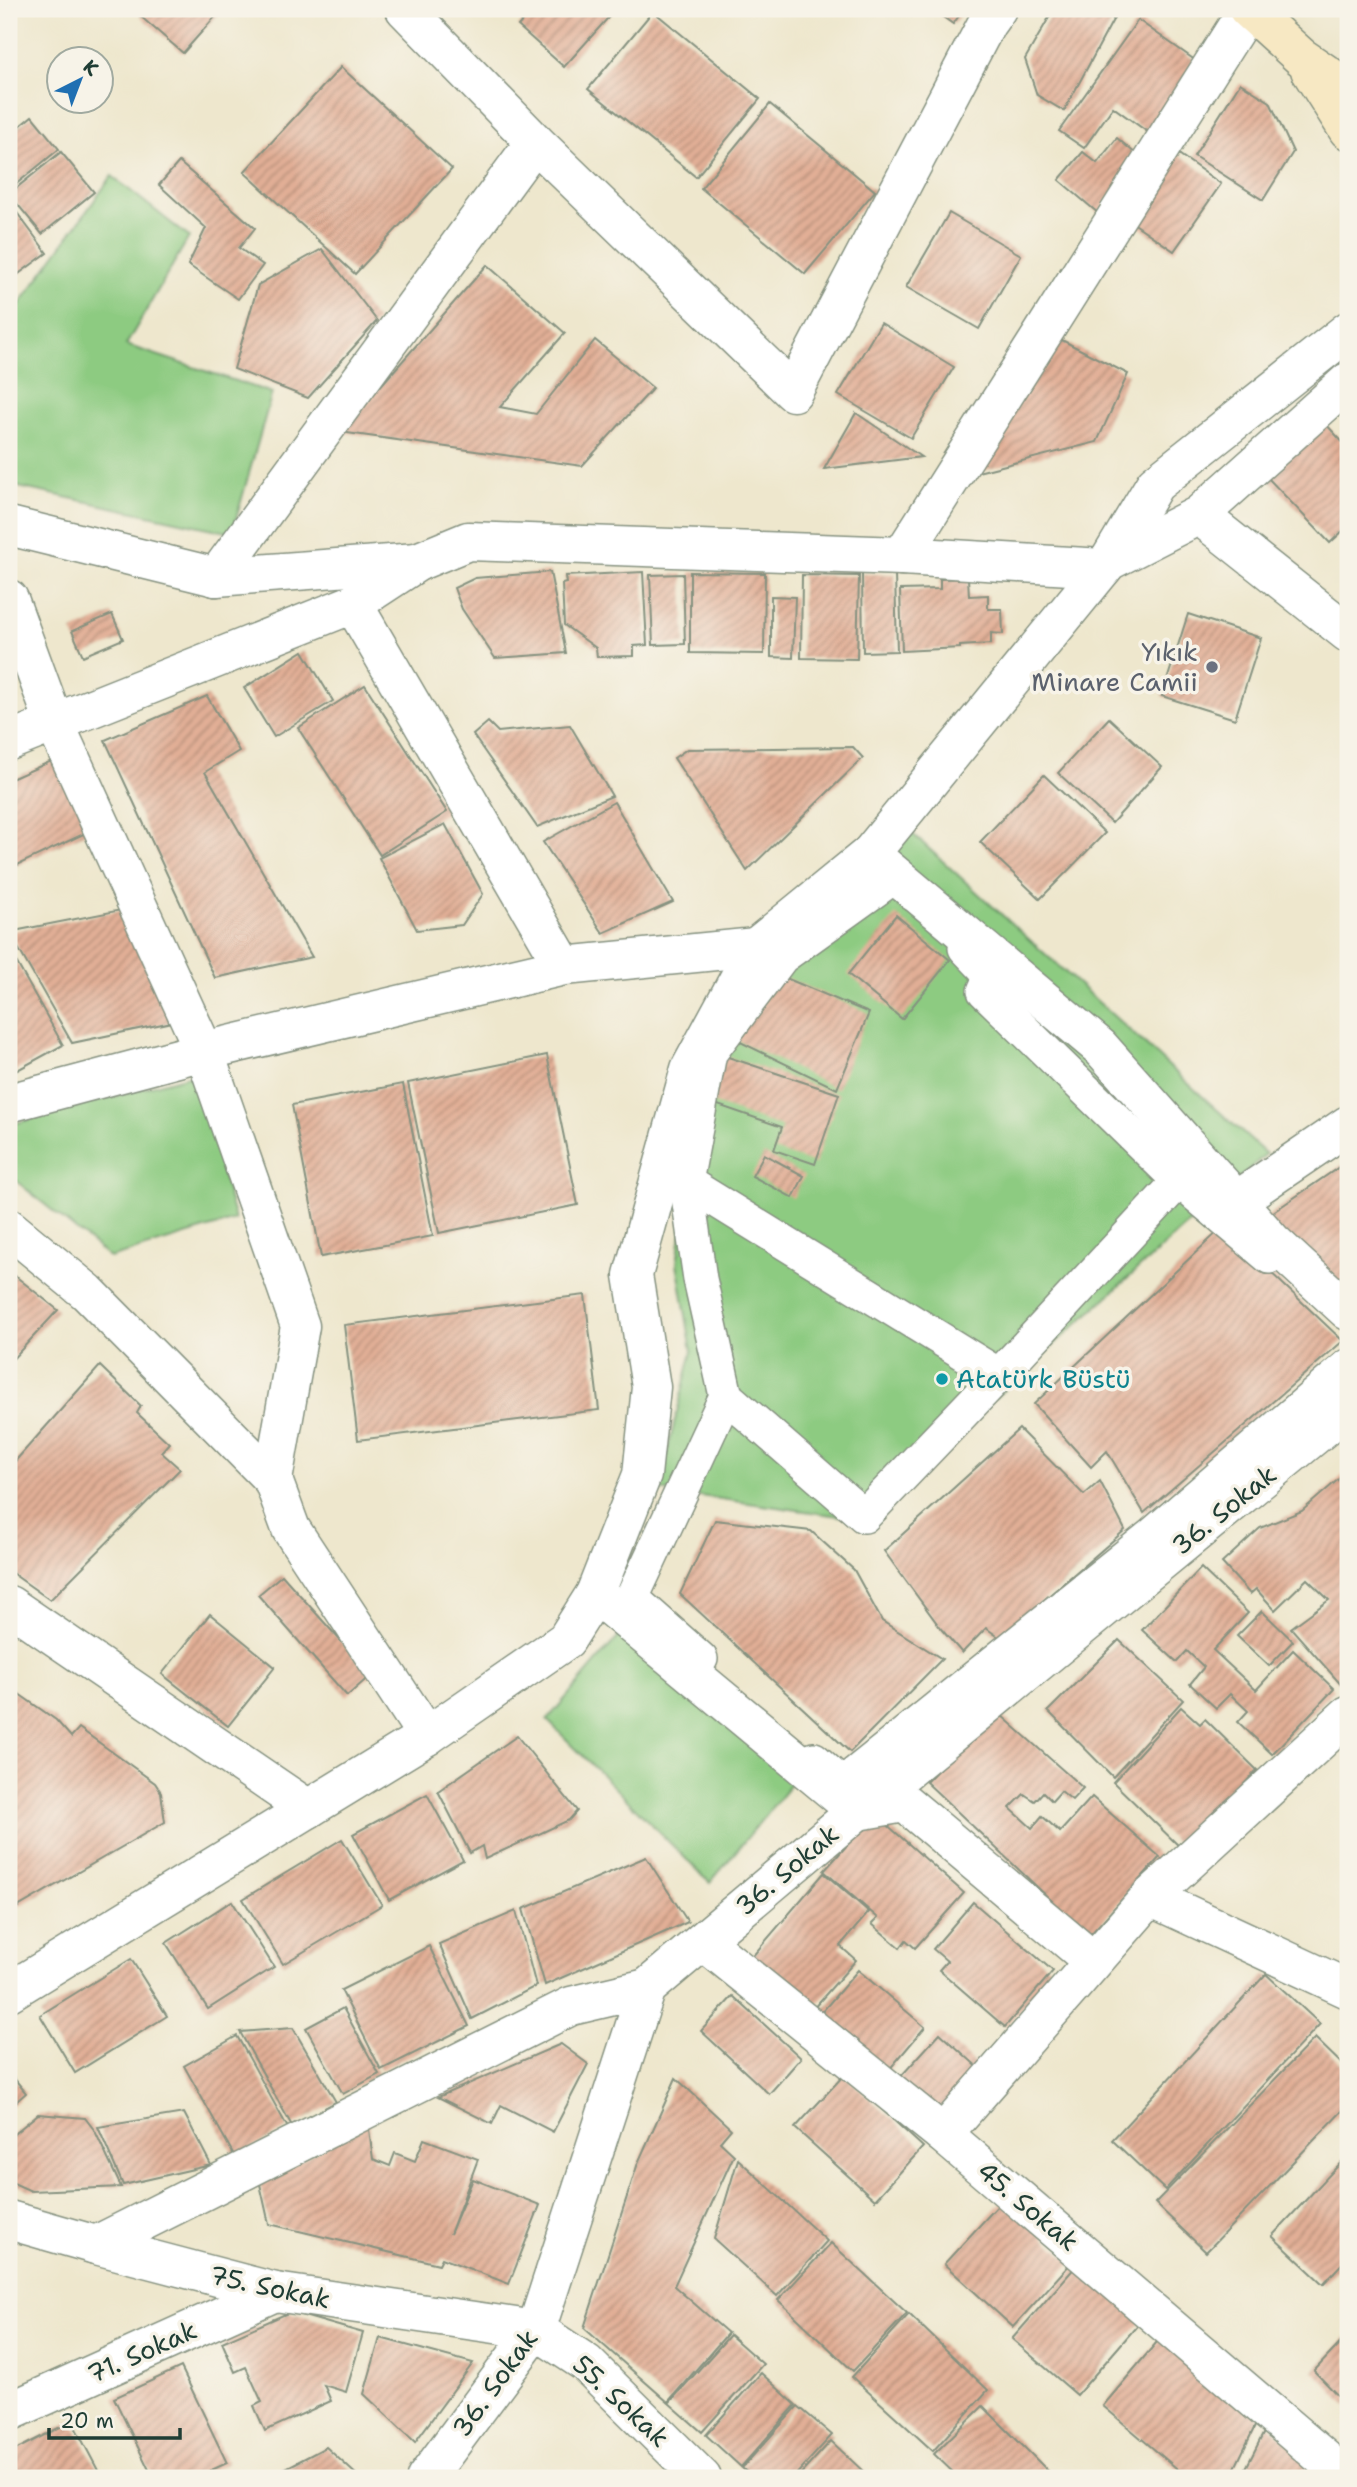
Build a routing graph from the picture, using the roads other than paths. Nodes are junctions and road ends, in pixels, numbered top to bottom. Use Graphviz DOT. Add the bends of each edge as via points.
graph roads {
  1 [pos="404,9"];
  2 [pos="998,9"];
  3 [pos="1248,9"];
  4 [pos="1301,57"];
  5 [pos="1348,89"];
  6 [pos="1348,130"];
  7 [pos="536,142"];
  8 [pos="1348,331"];
  9 [pos="1348,382"];
  10 [pos="1199,515"];
  11 [pos="9,526"];
  12 [pos="902,556"];
  13 [pos="417,562"];
  14 [pos="1106,564"];
  15 [pos="216,577"];
  16 [pos="9,599"];
  17 [pos="353,604"];
  18 [pos="1348,633"];
  19 [pos="54,722"];
  20 [pos="9,741"];
  21 [pos="883,865"];
  22 [pos="756,947"];
  23 [pos="564,966"];
  24 [pos="205,1051"];
  25 [pos="9,1104"];
  26 [pos="1348,1125"];
  27 [pos="1179,1181"];
  28 [pos="686,1182"];
  29 [pos="1236,1201"];
  30 [pos="9,1228"];
  31 [pos="1348,1311"];
  32 [pos="1348,1325"];
  33 [pos="1348,1366"];
  34 [pos="999,1376"];
  35 [pos="726,1395"];
  36 [pos="1348,1408"];
  37 [pos="272,1480"];
  38 [pos="595,1594"];
  39 [pos="9,1605"];
  40 [pos="1348,1715"];
  41 [pos="428,1736"];
  42 [pos="308,1809"];
  43 [pos="858,1811"];
  44 [pos="1150,1897"];
  45 [pos="702,1941"];
  46 [pos="1093,1961"];
  47 [pos="647,1988"];
  48 [pos="1348,1989"];
  49 [pos="9,1992"];
  50 [pos="943,2134"];
  51 [pos="9,2220"];
  52 [pos="96,2245"];
  53 [pos="275,2292"];
  54 [pos="536,2330"];
  55 [pos="9,2412"];
  56 [pos="1345,2468"];
  57 [pos="426,2478"];
  58 [pos="702,2478"];
  1 -- 7 [label="street"];
  2 -- 7 [label="street" via="986,23 793,392"];
  3 -- 4 [label="main road"];
  3 -- 12 [label="street"];
  4 -- 5 [label="main road"];
  4 -- 6 [label="main road"];
  7 -- 15 [label="street"];
  8 -- 14 [label="street" via="1155,484"];
  9 -- 10 [label="street"];
  10 -- 14 [label="street"];
  10 -- 18 [label="street"];
  11 -- 15 [label="street"];
  12 -- 13 [label="street" via="468,541"];
  12 -- 14 [label="street"];
  13 -- 15 [label="street"];
  13 -- 17 [label="street"];
  14 -- 21 [label="street"];
  16 -- 19 [label="street"];
  17 -- 19 [label="street"];
  17 -- 23 [label="street"];
  19 -- 20 [label="street"];
  19 -- 24 [label="street"];
  21 -- 22 [label="street"];
  21 -- 27 [label="street" via="991,975 984,991"];
  21 -- 28 [label="street" via="782,957 710,1053"];
  21 -- 29 [label="street" via="1100,1047"];
  22 -- 23 [label="street"];
  22 -- 38 [label="street" via="690,1069 633,1275 652,1387 642,1475"];
  23 -- 24 [label="street"];
  24 -- 25 [label="street"];
  24 -- 37 [label="street" via="300,1326"];
  26 -- 29 [label="street"];
  27 -- 32 [label="street"];
  27 -- 34 [label="street"];
  28 -- 34 [label="street"];
  28 -- 35 [label="street" via="700,1279"];
  29 -- 31 [label="street"];
  30 -- 37 [label="street" via="87,1292"];
  33 -- 35 [label="street" via="1153,1534 842,1784 632,1598"];
  34 -- 35 [label="street" via="864,1516"];
  36 -- 43 [label="street, 36. Sokak"];
  37 -- 41 [label="street" via="290,1529"];
  38 -- 41 [label="street" via="566,1640"];
  38 -- 43 [label="street"];
  39 -- 42 [label="street"];
  40 -- 44 [label="street"];
  41 -- 42 [label="street"];
  42 -- 49 [label="street"];
  43 -- 45 [label="street, 36. Sokak"];
  43 -- 46 [label="street" via="905,1803"];
  44 -- 46 [label="street"];
  44 -- 48 [label="street"];
  45 -- 47 [label="street, 36. Sokak"];
  45 -- 50 [label="street, 45. Sokak"];
  46 -- 50 [label="street"];
  47 -- 52 [label="street" via="571,2006"];
  47 -- 54 [label="street, 36. Sokak"];
  50 -- 56 [label="street, 45. Sokak"];
  51 -- 52 [label="street, 75. Sokak"];
  52 -- 53 [label="street, 75. Sokak"];
  53 -- 54 [label="street, 75. Sokak"];
  53 -- 55 [label="street, 71. Sokak"];
  54 -- 57 [label="street, 36. Sokak"];
  54 -- 58 [label="street, 55. Sokak" via="586,2363"];
}
